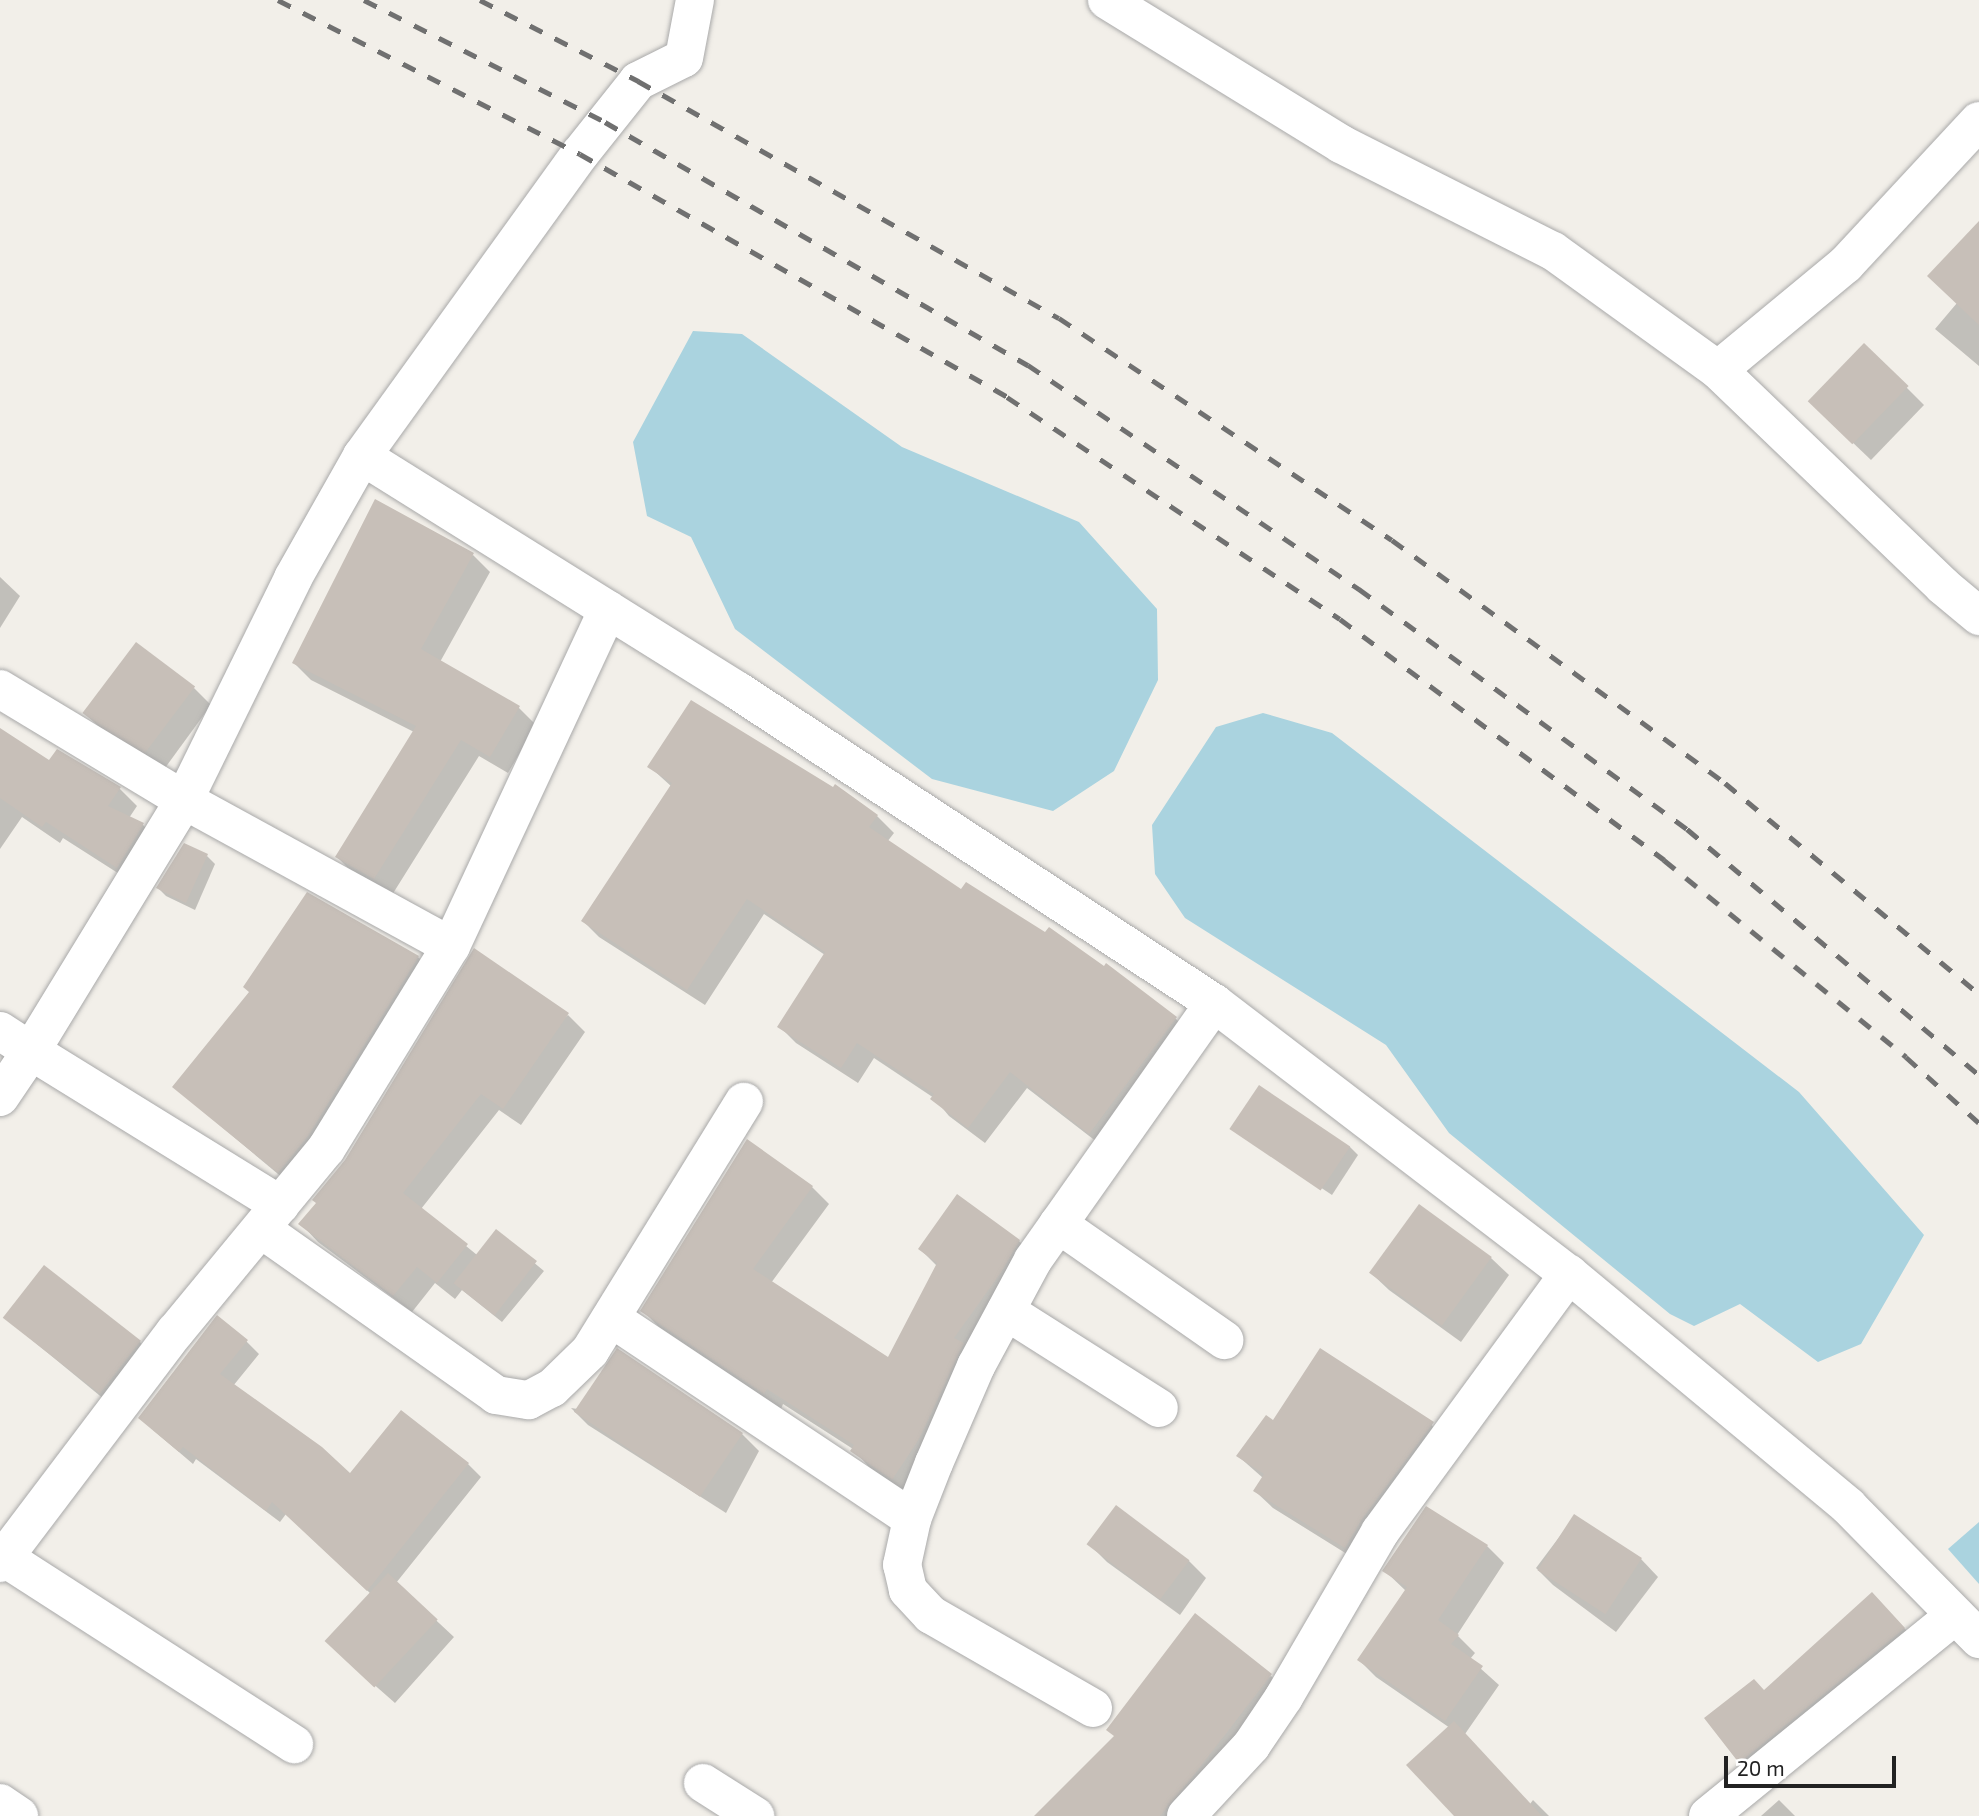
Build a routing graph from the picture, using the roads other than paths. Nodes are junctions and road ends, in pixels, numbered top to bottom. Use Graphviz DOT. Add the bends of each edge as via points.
graph roads {
  1 [pos="695,0"];
  2 [pos="1107,0"];
  3 [pos="1979,121"];
  4 [pos="1718,370"];
  5 [pos="362,456"];
  6 [pos="608,610"];
  7 [pos="1979,616"];
  8 [pos="0,689"];
  9 [pos="184,800"];
  10 [pos="451,946"];
  11 [pos="1214,1003"];
  12 [pos="15,1041"];
  13 [pos="0,1097"];
  14 [pos="744,1102"];
  15 [pos="270,1217"];
  16 [pos="1058,1224"];
  17 [pos="1569,1274"];
  18 [pos="1006,1311"];
  19 [pos="611,1318"];
  20 [pos="1224,1340"];
  21 [pos="1159,1408"];
  22 [pos="912,1518"];
  23 [pos="8,1541"];
  24 [pos="1967,1627"];
  25 [pos="1093,1708"];
  26 [pos="294,1744"];
  27 [pos="703,1783"];
  28 [pos="0,1802"];
  29 [pos="19,1816"];
  30 [pos="755,1816"];
  31 [pos="1185,1816"];
  32 [pos="1708,1816"];
  1 -- 5 [label="street" via="684,58 638,81"];
  2 -- 4 [label="street" via="1341,144 1553,251"];
  3 -- 4 [label="street" via="1846,264"];
  4 -- 7 [label="street" via="1942,586"];
  5 -- 6 [label="street"];
  5 -- 9 [label="street" via="293,578"];
  6 -- 10 [label="street"];
  6 -- 11 [label="street"];
  8 -- 9 [label="street"];
  9 -- 10 [label="street"];
  9 -- 12 [label="street"];
  10 -- 15 [label="street" via="326,1149"];
  11 -- 16 [label="street"];
  11 -- 17 [label="street"];
  12 -- 13 [label="street"];
  12 -- 15 [label="street"];
  14 -- 19 [label="street"];
  15 -- 19 [label="street" via="496,1395 529,1400 552,1388 590,1351"];
  15 -- 23 [label="street"];
  16 -- 18 [label="street"];
  16 -- 20 [label="street"];
  17 -- 24 [label="street" via="1848,1506"];
  17 -- 31 [label="street" via="1380,1532 1251,1746"];
  18 -- 21 [label="street"];
  18 -- 22 [label="street" via="976,1366"];
  19 -- 22 [label="street"];
  22 -- 25 [label="street" via="902,1565 908,1590 931,1615"];
  23 -- 26 [label="street"];
  24 -- 32 [label="street"];
  27 -- 30 [label="street"];
  28 -- 29 [label="street"];
}
